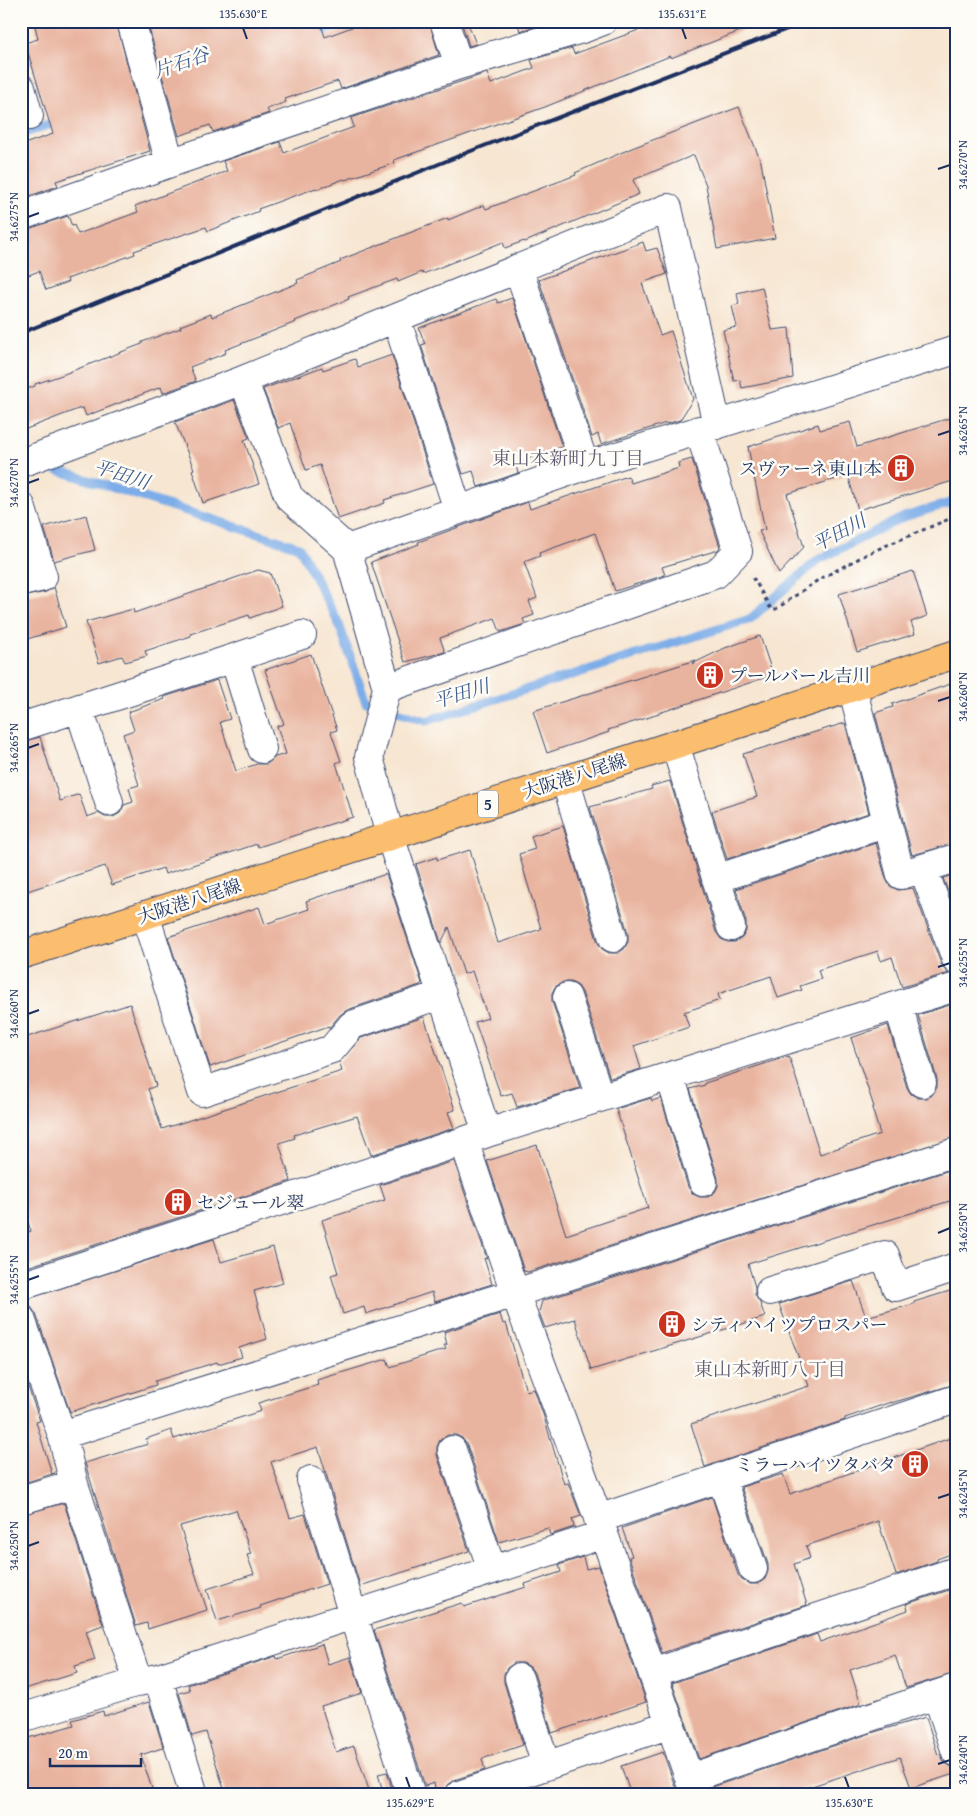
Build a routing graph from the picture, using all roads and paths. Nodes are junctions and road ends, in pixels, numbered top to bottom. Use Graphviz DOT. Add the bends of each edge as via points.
graph roads {
  1 [pos="131,21"];
  2 [pos="444,21"];
  3 [pos="590,24"];
  4 [pos="459,65"];
  5 [pos="21,88"];
  6 [pos="29,116"];
  7 [pos="170,163"];
  8 [pos="21,216"];
  9 [pos="518,268"];
  10 [pos="396,318"];
  11 [pos="956,350"];
  12 [pos="243,380"];
  13 [pos="708,428"];
  14 [pos="33,459"];
  15 [pos="585,466"];
  16 [pos="21,506"];
  17 [pos="458,510"];
  18 [pos="956,516"];
  19 [pos="347,549"];
  20 [pos="21,582"];
  21 [pos="758,586"];
  22 [pos="302,635"];
  23 [pos="956,654"];
  24 [pos="234,658"];
  25 [pos="852,687"];
  26 [pos="383,700"];
  27 [pos="78,708"];
  28 [pos="21,726"];
  29 [pos="675,744"];
  30 [pos="262,749"];
  31 [pos="565,779"];
  32 [pos="109,802"];
  33 [pos="887,823"];
  34 [pos="390,836"];
  35 [pos="956,858"];
  36 [pos="923,868"];
  37 [pos="716,879"];
  38 [pos="144,915"];
  39 [pos="731,927"];
  40 [pos="614,938"];
  41 [pos="21,955"];
  42 [pos="956,958"];
  43 [pos="956,987"];
  44 [pos="442,994"];
  45 [pos="567,998"];
  46 [pos="898,1005"];
  47 [pos="670,1076"];
  48 [pos="922,1083"];
  49 [pos="600,1098"];
  50 [pos="476,1137"];
  51 [pos="956,1152"];
  52 [pos="703,1182"];
  53 [pos="956,1267"];
  54 [pos="21,1286"];
  55 [pos="770,1291"];
  56 [pos="516,1293"];
  57 [pos="21,1319"];
  58 [pos="956,1398"];
  59 [pos="62,1435"];
  60 [pos="452,1450"];
  61 [pos="721,1477"];
  62 [pos="311,1480"];
  63 [pos="74,1484"];
  64 [pos="21,1500"];
  65 [pos="601,1527"];
  66 [pos="753,1569"];
  67 [pos="492,1570"];
  68 [pos="956,1571"];
  69 [pos="353,1615"];
  70 [pos="652,1673"];
  71 [pos="519,1678"];
  72 [pos="148,1680"];
  73 [pos="946,1692"];
  74 [pos="21,1718"];
  75 [pos="671,1724"];
  76 [pos="956,1752"];
  77 [pos="546,1766"];
  78 [pos="692,1786"];
  79 [pos="194,1795"];
  80 [pos="411,1795"];
  81 [pos="459,1795"];
  1 -- 7 [label="street"];
  2 -- 4 [label="street"];
  3 -- 4 [label="street"];
  4 -- 7 [label="street"];
  5 -- 6 [label="street"];
  7 -- 8 [label="street"];
  9 -- 10 [label="street"];
  9 -- 13 [label="street" via="668,208"];
  9 -- 15 [label="street"];
  10 -- 12 [label="street"];
  10 -- 17 [label="street"];
  11 -- 13 [label="street"];
  12 -- 14 [label="street"];
  12 -- 19 [label="street" via="289,497"];
  13 -- 15 [label="street"];
  13 -- 26 [label="street" via="738,551 716,574"];
  15 -- 17 [label="street"];
  16 -- 20 [label="street" via="43,576"];
  17 -- 19 [label="street"];
  18 -- 21 [label="path" via="871,552 818,580 776,609 771,609"];
  19 -- 26 [label="street"];
  22 -- 24 [label="street"];
  23 -- 25 [label="main road, 大阪港八尾線 / 5"];
  24 -- 27 [label="street"];
  24 -- 30 [label="street"];
  25 -- 29 [label="main road, 大阪港八尾線 / 5"];
  25 -- 33 [label="street"];
  26 -- 34 [label="street" via="369,757"];
  27 -- 28 [label="street"];
  27 -- 32 [label="street"];
  29 -- 31 [label="main road, 大阪港八尾線 / 5"];
  29 -- 37 [label="street"];
  31 -- 34 [label="main road, 大阪港八尾線 / 5"];
  31 -- 40 [label="street"];
  33 -- 36 [label="street" via="901,875"];
  33 -- 37 [label="street"];
  34 -- 38 [label="main road, 大阪港八尾線 / 5"];
  34 -- 44 [label="street"];
  35 -- 36 [label="street"];
  36 -- 42 [label="street"];
  37 -- 39 [label="street"];
  38 -- 41 [label="main road, 大阪港八尾線 / 5"];
  38 -- 44 [label="street" via="202,1092 332,1049 352,1025"];
  43 -- 46 [label="street"];
  44 -- 50 [label="street"];
  45 -- 49 [label="street"];
  46 -- 47 [label="street"];
  46 -- 48 [label="street"];
  47 -- 49 [label="street"];
  47 -- 52 [label="street"];
  49 -- 50 [label="street"];
  50 -- 54 [label="street"];
  50 -- 56 [label="street"];
  51 -- 56 [label="street"];
  53 -- 55 [label="street" via="896,1287 885,1256"];
  56 -- 59 [label="street"];
  56 -- 65 [label="street"];
  57 -- 59 [label="street"];
  58 -- 61 [label="street"];
  59 -- 63 [label="street"];
  60 -- 67 [label="street"];
  61 -- 65 [label="street"];
  61 -- 66 [label="street"];
  62 -- 69 [label="street"];
  63 -- 64 [label="street"];
  63 -- 72 [label="street"];
  65 -- 67 [label="street"];
  65 -- 70 [label="street"];
  67 -- 69 [label="street"];
  68 -- 70 [label="street"];
  69 -- 72 [label="street"];
  69 -- 80 [label="street"];
  70 -- 75 [label="street"];
  71 -- 77 [label="street"];
  72 -- 74 [label="street"];
  72 -- 79 [label="street"];
  73 -- 76 [label="street"];
  73 -- 78 [label="street"];
  75 -- 77 [label="street"];
  75 -- 78 [label="street"];
  77 -- 81 [label="street"];
}
